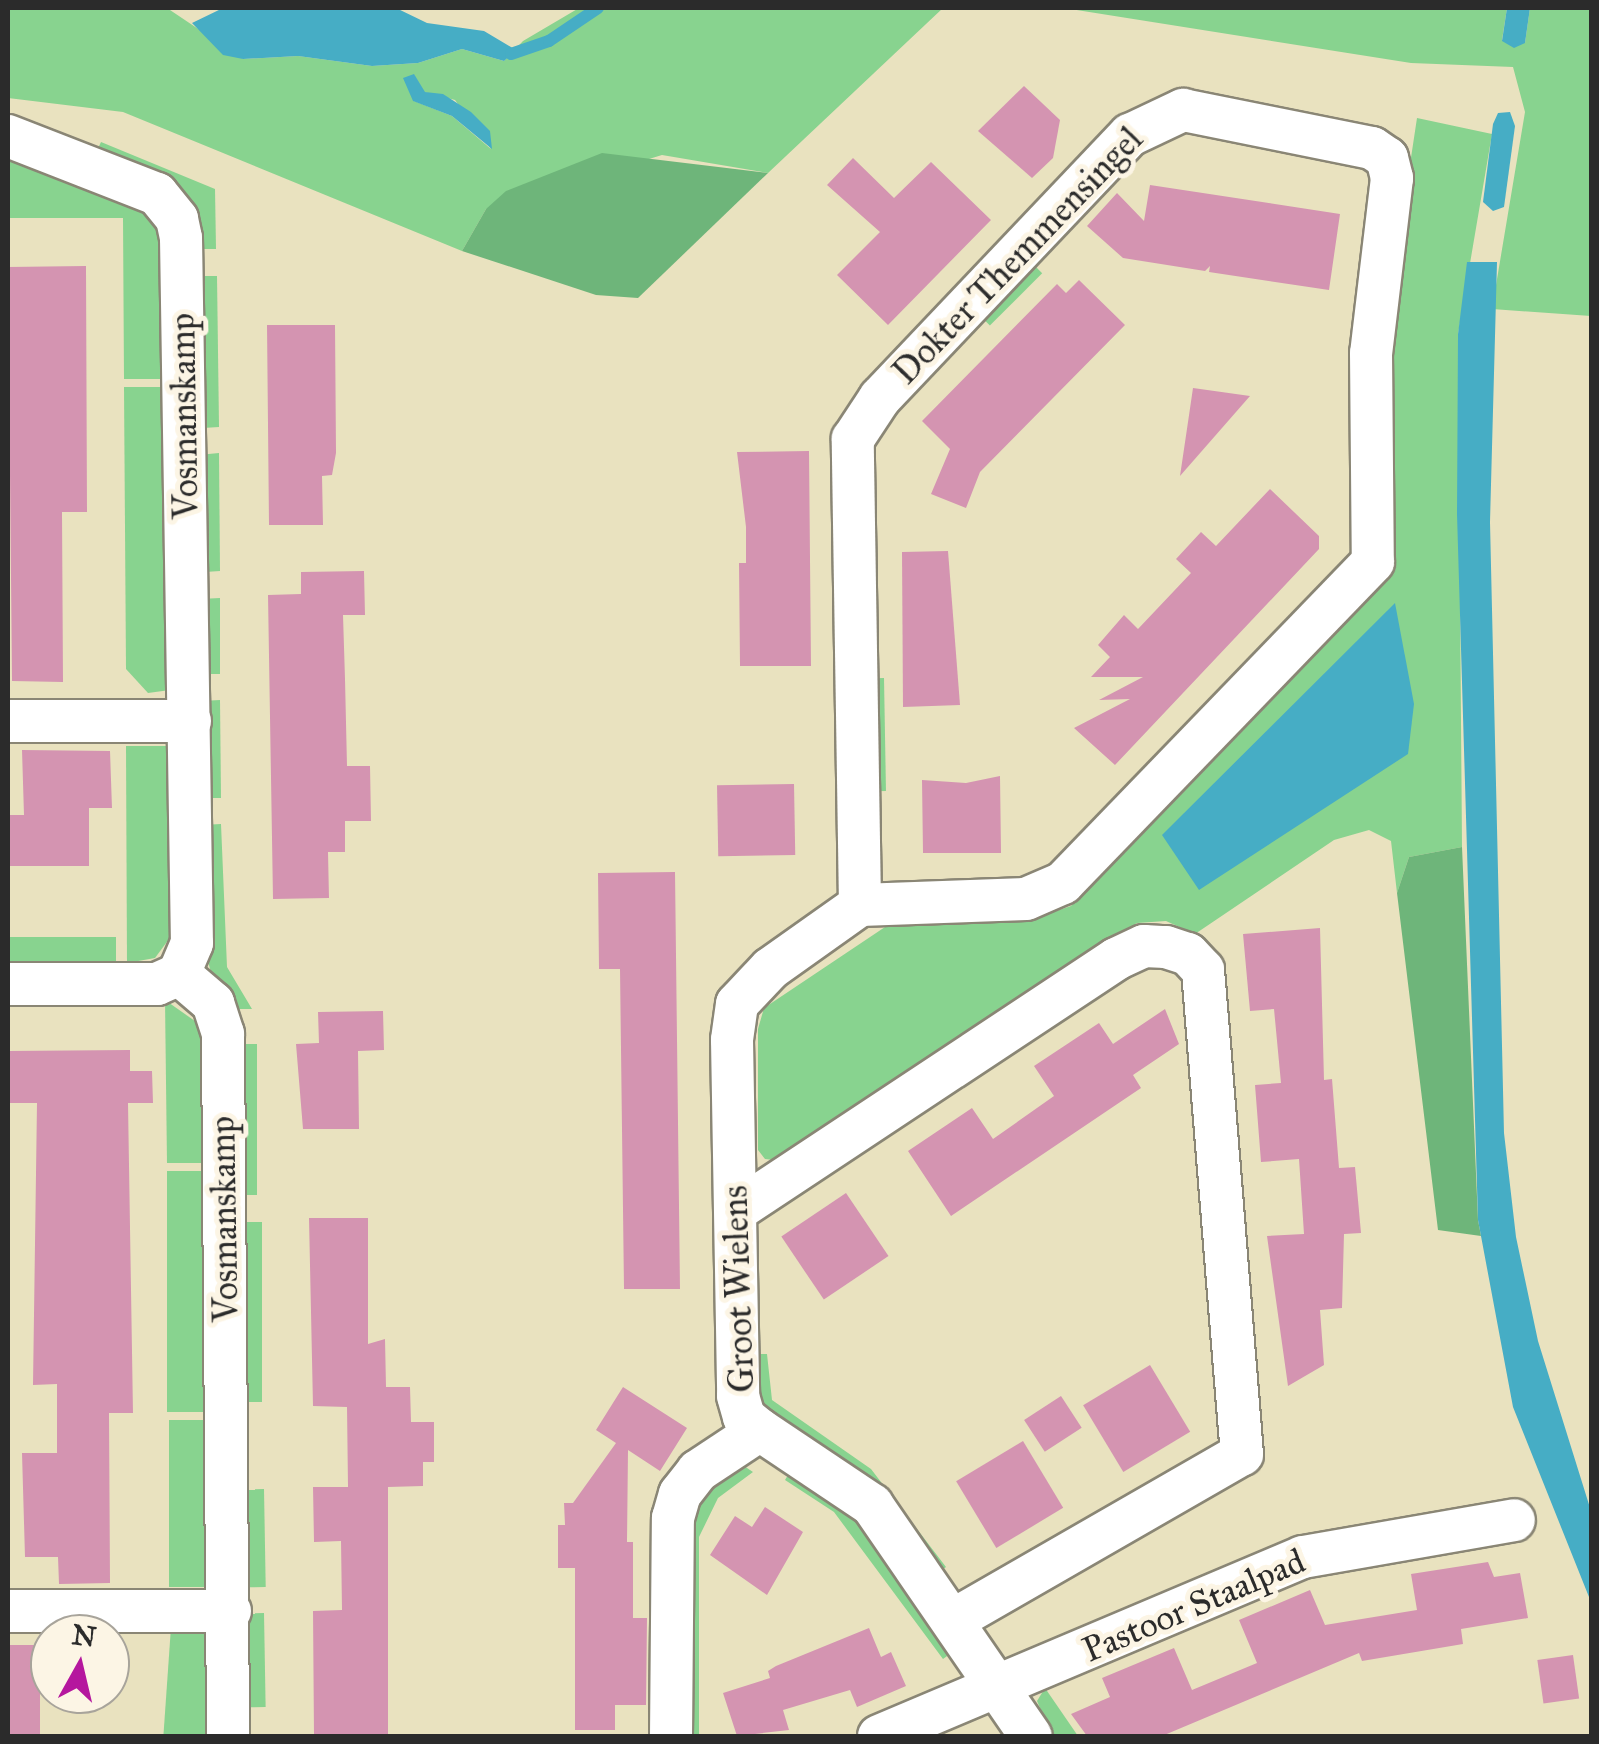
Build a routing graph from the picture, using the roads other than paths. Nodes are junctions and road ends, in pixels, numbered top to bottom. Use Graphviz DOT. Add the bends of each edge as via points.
graph roads {
  1 [pos="8,136"];
  2 [pos="8,720"];
  3 [pos="190,721"];
  4 [pos="860,905"];
  5 [pos="179,974"];
  6 [pos="8,984"];
  7 [pos="737,1210"];
  8 [pos="760,1430"];
  9 [pos="1514,1520"];
  10 [pos="8,1611"];
  11 [pos="230,1611"];
  12 [pos="955,1619"];
  13 [pos="998,1689"];
  14 [pos="228,1736"];
  15 [pos="671,1736"];
  16 [pos="879,1736"];
  17 [pos="1031,1736"];
  1 -- 3 [label="street, Vosmanskamp" via="142,188 166,204 182,238"];
  2 -- 3 [label="street"];
  3 -- 5 [label="street, Vosmanskamp" via="192,942"];
  4 -- 4 [label="street, Dokter Themmensingel" via="853,439 864,417 1130,135 1168,112 1372,148 1386,158 1392,178 1371,353 1373,562 1062,883 1026,899"];
  4 -- 7 [label="street, Groot Wielens" via="770,970 737,1004"];
  5 -- 6 [label="street" via="157,984"];
  5 -- 11 [label="street, Vosmanskamp" via="213,1003 222,1034"];
  7 -- 8 [label="street, Groot Wielens" via="738,1396 744,1417"];
  7 -- 12 [label="street" via="1116,959 1144,946 1166,946 1188,954 1203,970 1242,1454"];
  8 -- 12 [label="street, Groot Wielens" via="872,1505"];
  8 -- 15 [label="street" via="698,1471 676,1506"];
  9 -- 13 [label="street, Pastoor Staalpad" via="1303,1557"];
  10 -- 11 [label="street"];
  11 -- 14 [label="street, Vosmanskamp"];
  12 -- 13 [label="street, Groot Wielens"];
  13 -- 16 [label="street, Pastoor Staalpad"];
  13 -- 17 [label="street, Groot Wielens"];
}
